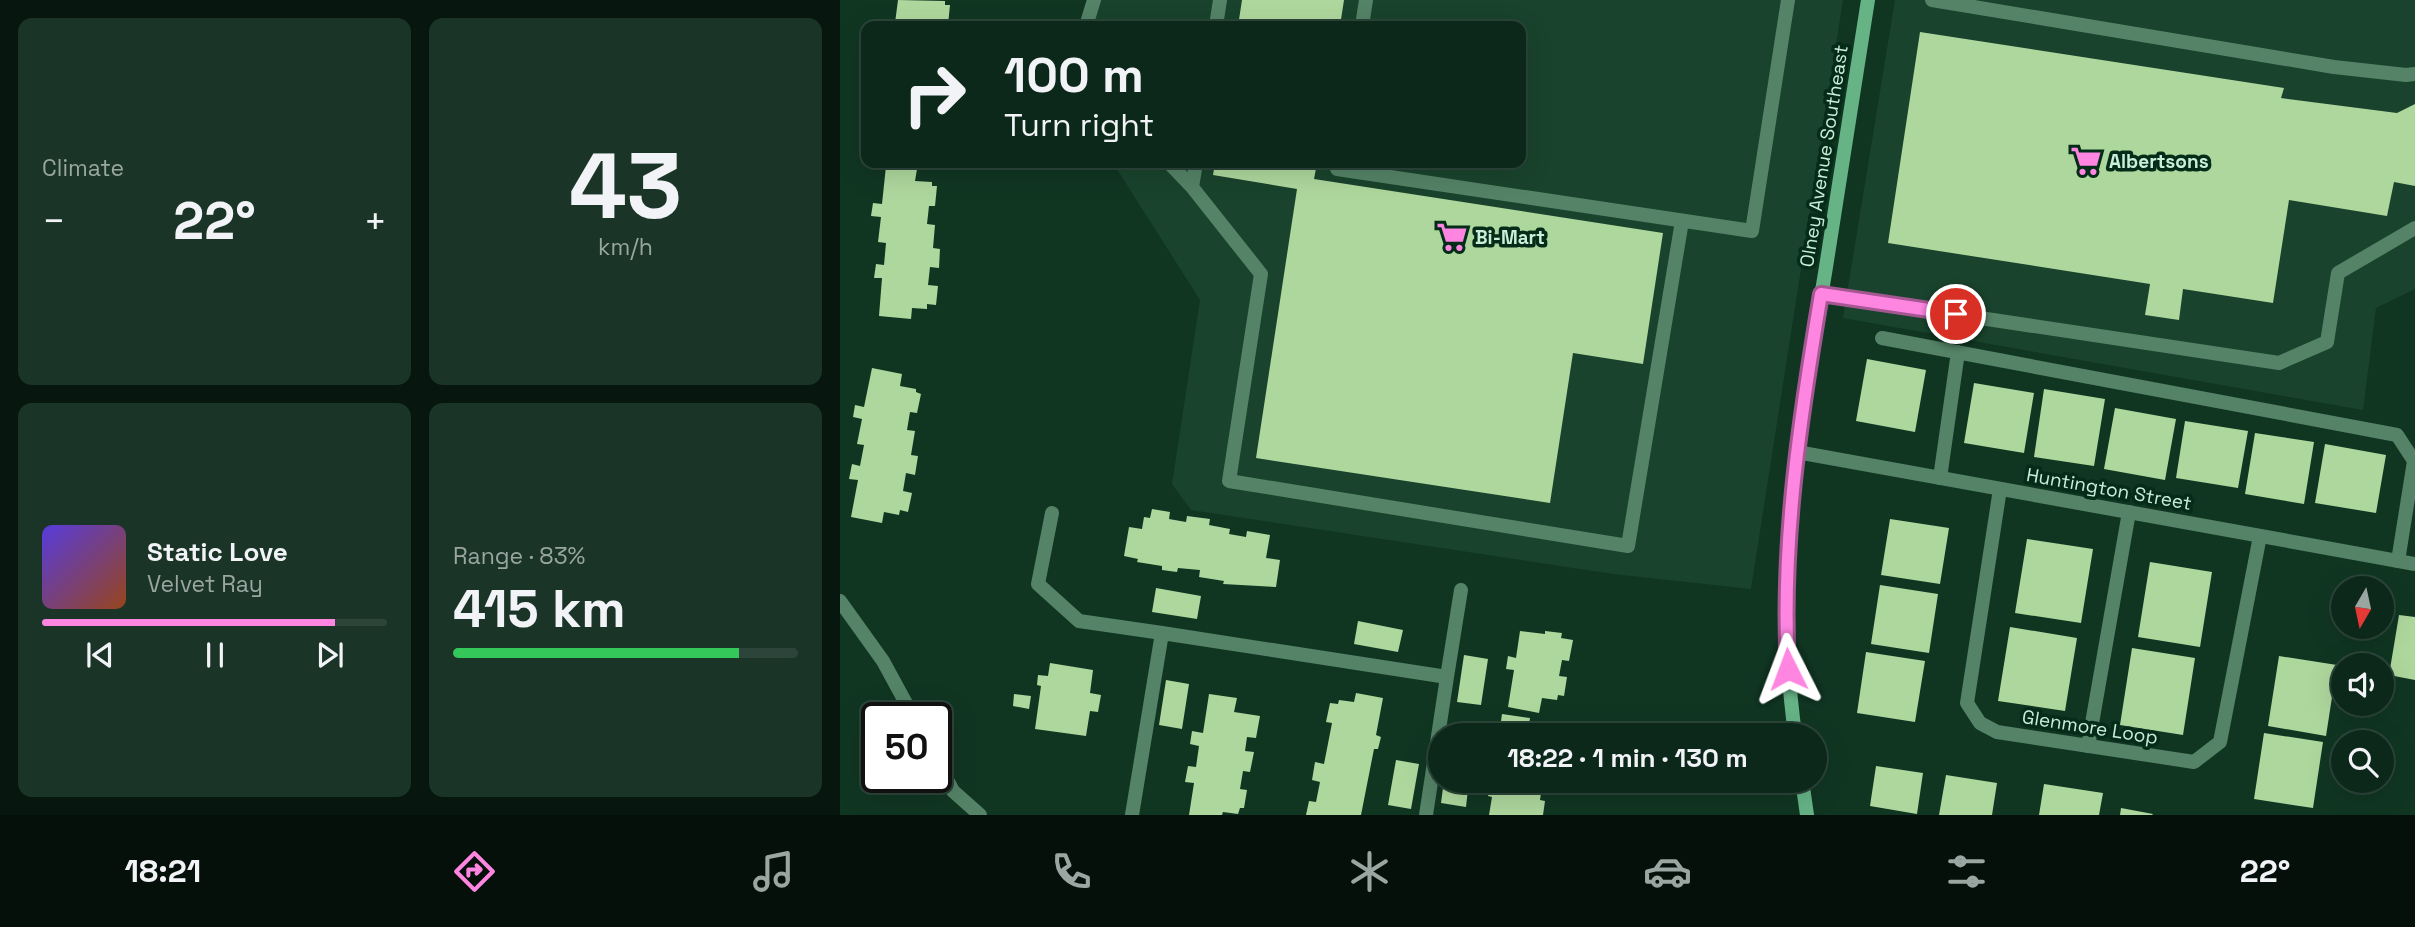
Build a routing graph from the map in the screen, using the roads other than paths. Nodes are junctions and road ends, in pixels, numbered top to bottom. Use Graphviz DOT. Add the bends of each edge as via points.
graph roads {
  1 [pos="1094,0"];
  2 [pos="1220,0"];
  3 [pos="1366,0"];
  4 [pos="1788,0"];
  5 [pos="1868,0"];
  6 [pos="1932,0"];
  7 [pos="1962,2"];
  8 [pos="1088,21"];
  9 [pos="1217,21"];
  10 [pos="1363,21"];
  11 [pos="2415,74"];
  12 [pos="1173,168"];
  13 [pos="1195,168"];
  14 [pos="1337,168"];
  15 [pos="1192,187"];
  16 [pos="1682,220"];
  17 [pos="2415,228"];
  18 [pos="1821,294"];
  19 [pos="1882,338"];
  20 [pos="1958,352"];
  21 [pos="1797,452"];
  22 [pos="1940,478"];
  23 [pos="2000,489"];
  24 [pos="2129,512"];
  25 [pos="1052,513"];
  26 [pos="2260,536"];
  27 [pos="2398,561"];
  28 [pos="2415,564"];
  29 [pos="1461,590"];
  30 [pos="840,601"];
  31 [pos="1162,633"];
  32 [pos="1447,677"];
  33 [pos="905,702"];
  34 [pos="1794,723"];
  35 [pos="2088,746"];
  36 [pos="952,789"];
  37 [pos="1804,793"];
  38 [pos="980,815"];
  39 [pos="1132,815"];
  40 [pos="1426,815"];
  41 [pos="1807,815"];
  1 -- 8 [label="street"];
  2 -- 9 [label="street"];
  3 -- 10 [label="street"];
  4 -- 16 [label="street" via="1752,231"];
  5 -- 18 [label="main road, Olney Avenue Southeast"];
  6 -- 7 [label="street"];
  7 -- 11 [label="street" via="2334,66"];
  12 -- 15 [label="street"];
  13 -- 15 [label="street"];
  14 -- 16 [label="street"];
  15 -- 16 [label="street" via="1261,274 1229,481 1628,546"];
  17 -- 18 [label="street" via="2338,273 2328,342 2279,363"];
  18 -- 21 [label="main road, Olney Avenue Southeast"];
  19 -- 20 [label="street"];
  20 -- 22 [label="street"];
  20 -- 27 [label="street" via="2397,435 2414,461"];
  21 -- 22 [label="street, Huntington Street"];
  21 -- 34 [label="main road, Olney Avenue Southeast" via="1786,616"];
  22 -- 23 [label="street, Huntington Street"];
  23 -- 24 [label="street, Huntington Street"];
  23 -- 35 [label="street, Glenmore Loop" via="1967,703 1980,723 1997,732"];
  24 -- 26 [label="street, Huntington Street"];
  24 -- 35 [label="street"];
  25 -- 31 [label="street" via="1038,584 1079,621"];
  26 -- 27 [label="street, Huntington Street"];
  26 -- 35 [label="street, Glenmore Loop" via="2220,742 2194,762"];
  27 -- 28 [label="street, Huntington Street"];
  29 -- 32 [label="street"];
  30 -- 33 [label="street" via="883,661"];
  31 -- 32 [label="street"];
  31 -- 39 [label="street"];
  32 -- 40 [label="street"];
  36 -- 38 [label="street"];
  37 -- 41 [label="main road"];
}
